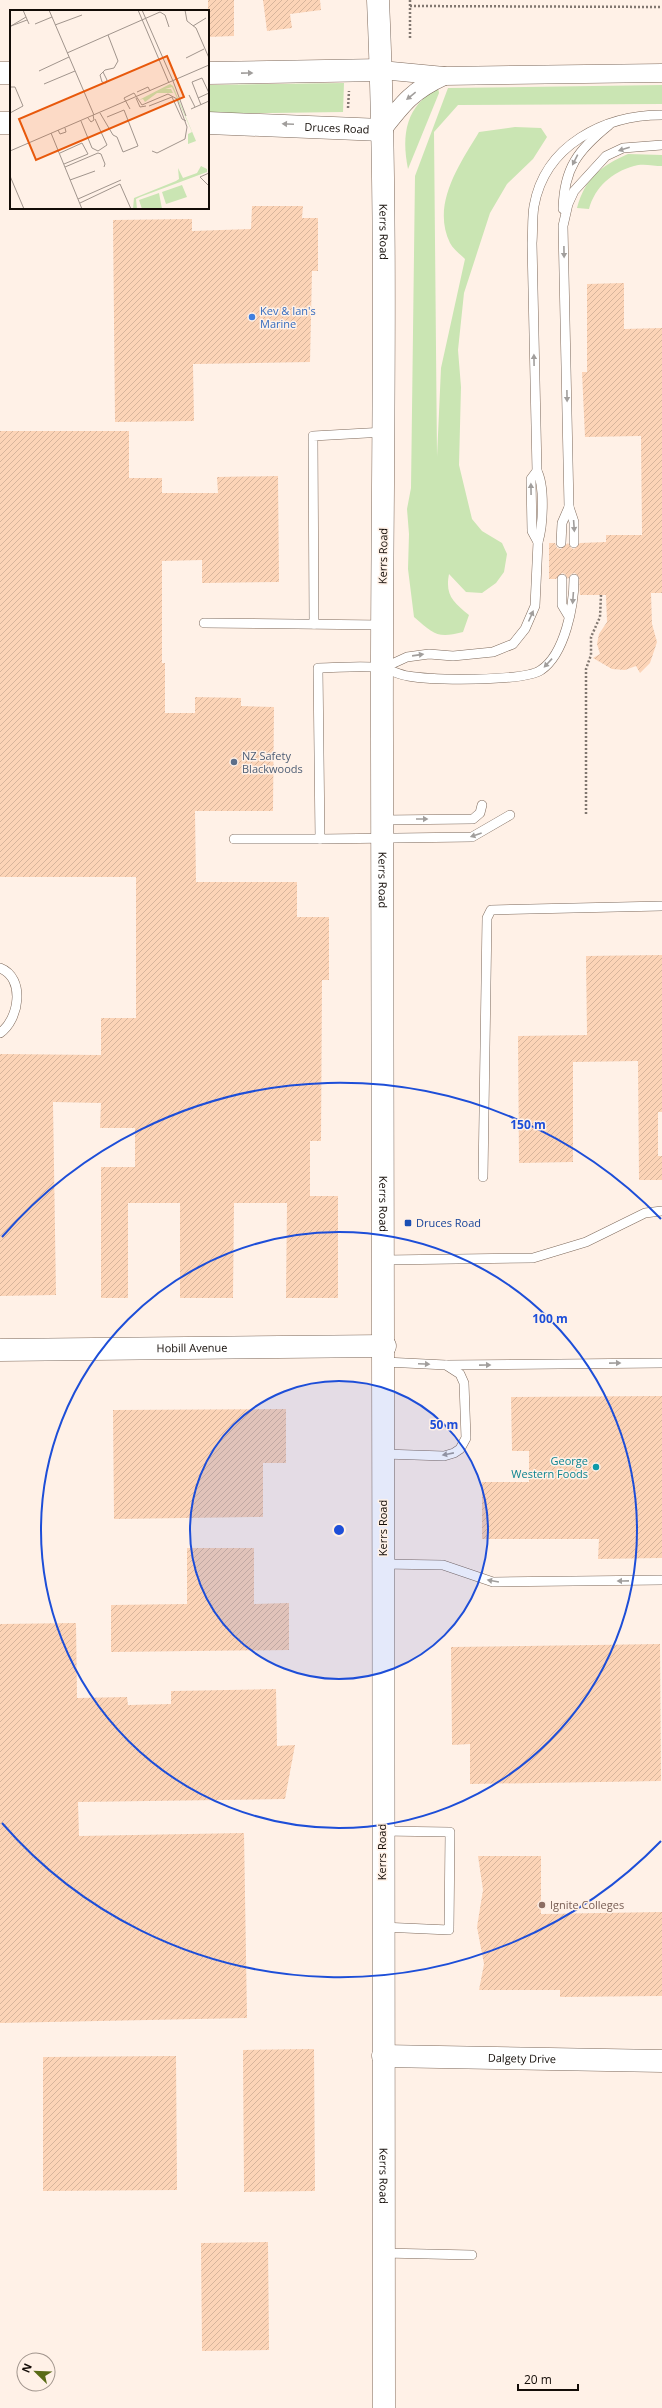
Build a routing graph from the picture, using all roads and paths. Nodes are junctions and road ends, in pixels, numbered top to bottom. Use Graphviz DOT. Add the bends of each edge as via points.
graph roads {
  1 [pos="378,0"];
  2 [pos="410,0"];
  3 [pos="410,6"];
  4 [pos="662,7"];
  5 [pos="410,38"];
  6 [pos="380,70"];
  7 [pos="209,73"];
  8 [pos="662,73"];
  9 [pos="444,76"];
  10 [pos="349,84"];
  11 [pos="348,113"];
  12 [pos="662,115"];
  13 [pos="209,123"];
  14 [pos="612,123"];
  15 [pos="382,130"];
  16 [pos="662,145"];
  17 [pos="563,226"];
  18 [pos="385,432"];
  19 [pos="569,507"];
  20 [pos="561,543"];
  21 [pos="574,543"];
  22 [pos="562,579"];
  23 [pos="574,579"];
  24 [pos="601,595"];
  25 [pos="568,615"];
  26 [pos="204,623"];
  27 [pos="314,624"];
  28 [pos="382,625"];
  29 [pos="382,668"];
  30 [pos="482,805"];
  31 [pos="586,814"];
  32 [pos="510,815"];
  33 [pos="383,829"];
  34 [pos="234,839"];
  35 [pos="320,839"];
  36 [pos="662,906"];
  37 [pos="0,968"];
  38 [pos="0,1033"];
  39 [pos="483,1177"];
  40 [pos="662,1211"];
  41 [pos="385,1260"];
  42 [pos="0,1350"];
  43 [pos="385,1354"];
  44 [pos="662,1363"];
  45 [pos="446,1365"];
  46 [pos="384,1454"];
  47 [pos="383,1564"];
  48 [pos="662,1580"];
  49 [pos="382,1831"];
  50 [pos="382,1927"];
  51 [pos="383,2056"];
  52 [pos="662,2061"];
  53 [pos="383,2253"];
  54 [pos="472,2255"];
  55 [pos="384,2408"];
  1 -- 6 [label="main road, Kerrs Road"];
  2 -- 3 [label="path"];
  3 -- 4 [label="path"];
  3 -- 5 [label="path"];
  7 -- 6 [label="main road, Druces Road, one-way"];
  6 -- 9 [label="street, Druces Road"];
  6 -- 15 [label="main road, Kerrs Road"];
  8 -- 9 [label="street, Druces Road"];
  9 -- 15 [label="street, Druces Road, one-way" via="406,100"];
  10 -- 11 [label="path"];
  12 -- 14 [label="lane" via="644,115"];
  15 -- 13 [label="main road, Druces Road, one-way"];
  14 -- 17 [label="lane, one-way" via="577,155 568,175"];
  29 -- 14 [label="lane, one-way" via="407,657 493,652 514,644 525,629 535,606 538,542 532,531 531,508 531,479 537,471 532,243 534,206 545,174 568,146 598,126"];
  15 -- 18 [label="main road, Kerrs Road"];
  16 -- 17 [label="lane, one-way" via="623,148 606,156 574,191"];
  17 -- 19 [label="lane, one-way"];
  18 -- 27 [label="lane" via="313,436"];
  18 -- 28 [label="main road, Kerrs Road"];
  19 -- 20 [label="lane" via="562,523"];
  19 -- 21 [label="lane, one-way" via="574,522"];
  22 -- 25 [label="lane" via="562,605"];
  23 -- 25 [label="lane, one-way" via="574,602"];
  24 -- 31 [label="path" via="600,617 591,637 586,669"];
  25 -- 29 [label="lane, one-way" via="565,638 554,657 541,671 524,677 408,676"];
  26 -- 27 [label="lane"];
  27 -- 28 [label="lane"];
  28 -- 29 [label="main road, Kerrs Road"];
  29 -- 33 [label="main road, Kerrs Road"];
  29 -- 35 [label="lane" via="318,668"];
  33 -- 30 [label="lane, one-way" via="474,819 480,813"];
  32 -- 33 [label="lane, one-way" via="472,837"];
  33 -- 35 [label="lane"];
  33 -- 41 [label="main road, Kerrs Road"];
  34 -- 35 [label="lane"];
  36 -- 39 [label="lane" via="491,910 487,918"];
  37 -- 38 [label="lane" via="14,983 18,999 13,1017"];
  40 -- 41 [label="lane" via="645,1213 586,1242 533,1258"];
  41 -- 43 [label="main road, Kerrs Road"];
  42 -- 43 [label="main road, Hobill Avenue"];
  43 -- 45 [label="lane, one-way"];
  43 -- 46 [label="main road, Kerrs Road"];
  45 -- 44 [label="lane, one-way"];
  45 -- 46 [label="lane, one-way" via="460,1374 464,1383 466,1438 460,1449 444,1456"];
  46 -- 47 [label="main road, Kerrs Road"];
  48 -- 47 [label="lane, one-way" via="494,1582 443,1565"];
  47 -- 49 [label="main road, Kerrs Road"];
  49 -- 50 [label="main road, Kerrs Road"];
  49 -- 50 [label="lane" via="450,1832 449,1930"];
  50 -- 51 [label="main road, Kerrs Road"];
  51 -- 52 [label="main road, Dalgety Drive"];
  51 -- 53 [label="main road, Kerrs Road"];
  53 -- 54 [label="lane"];
  53 -- 55 [label="main road, Kerrs Road"];
}
